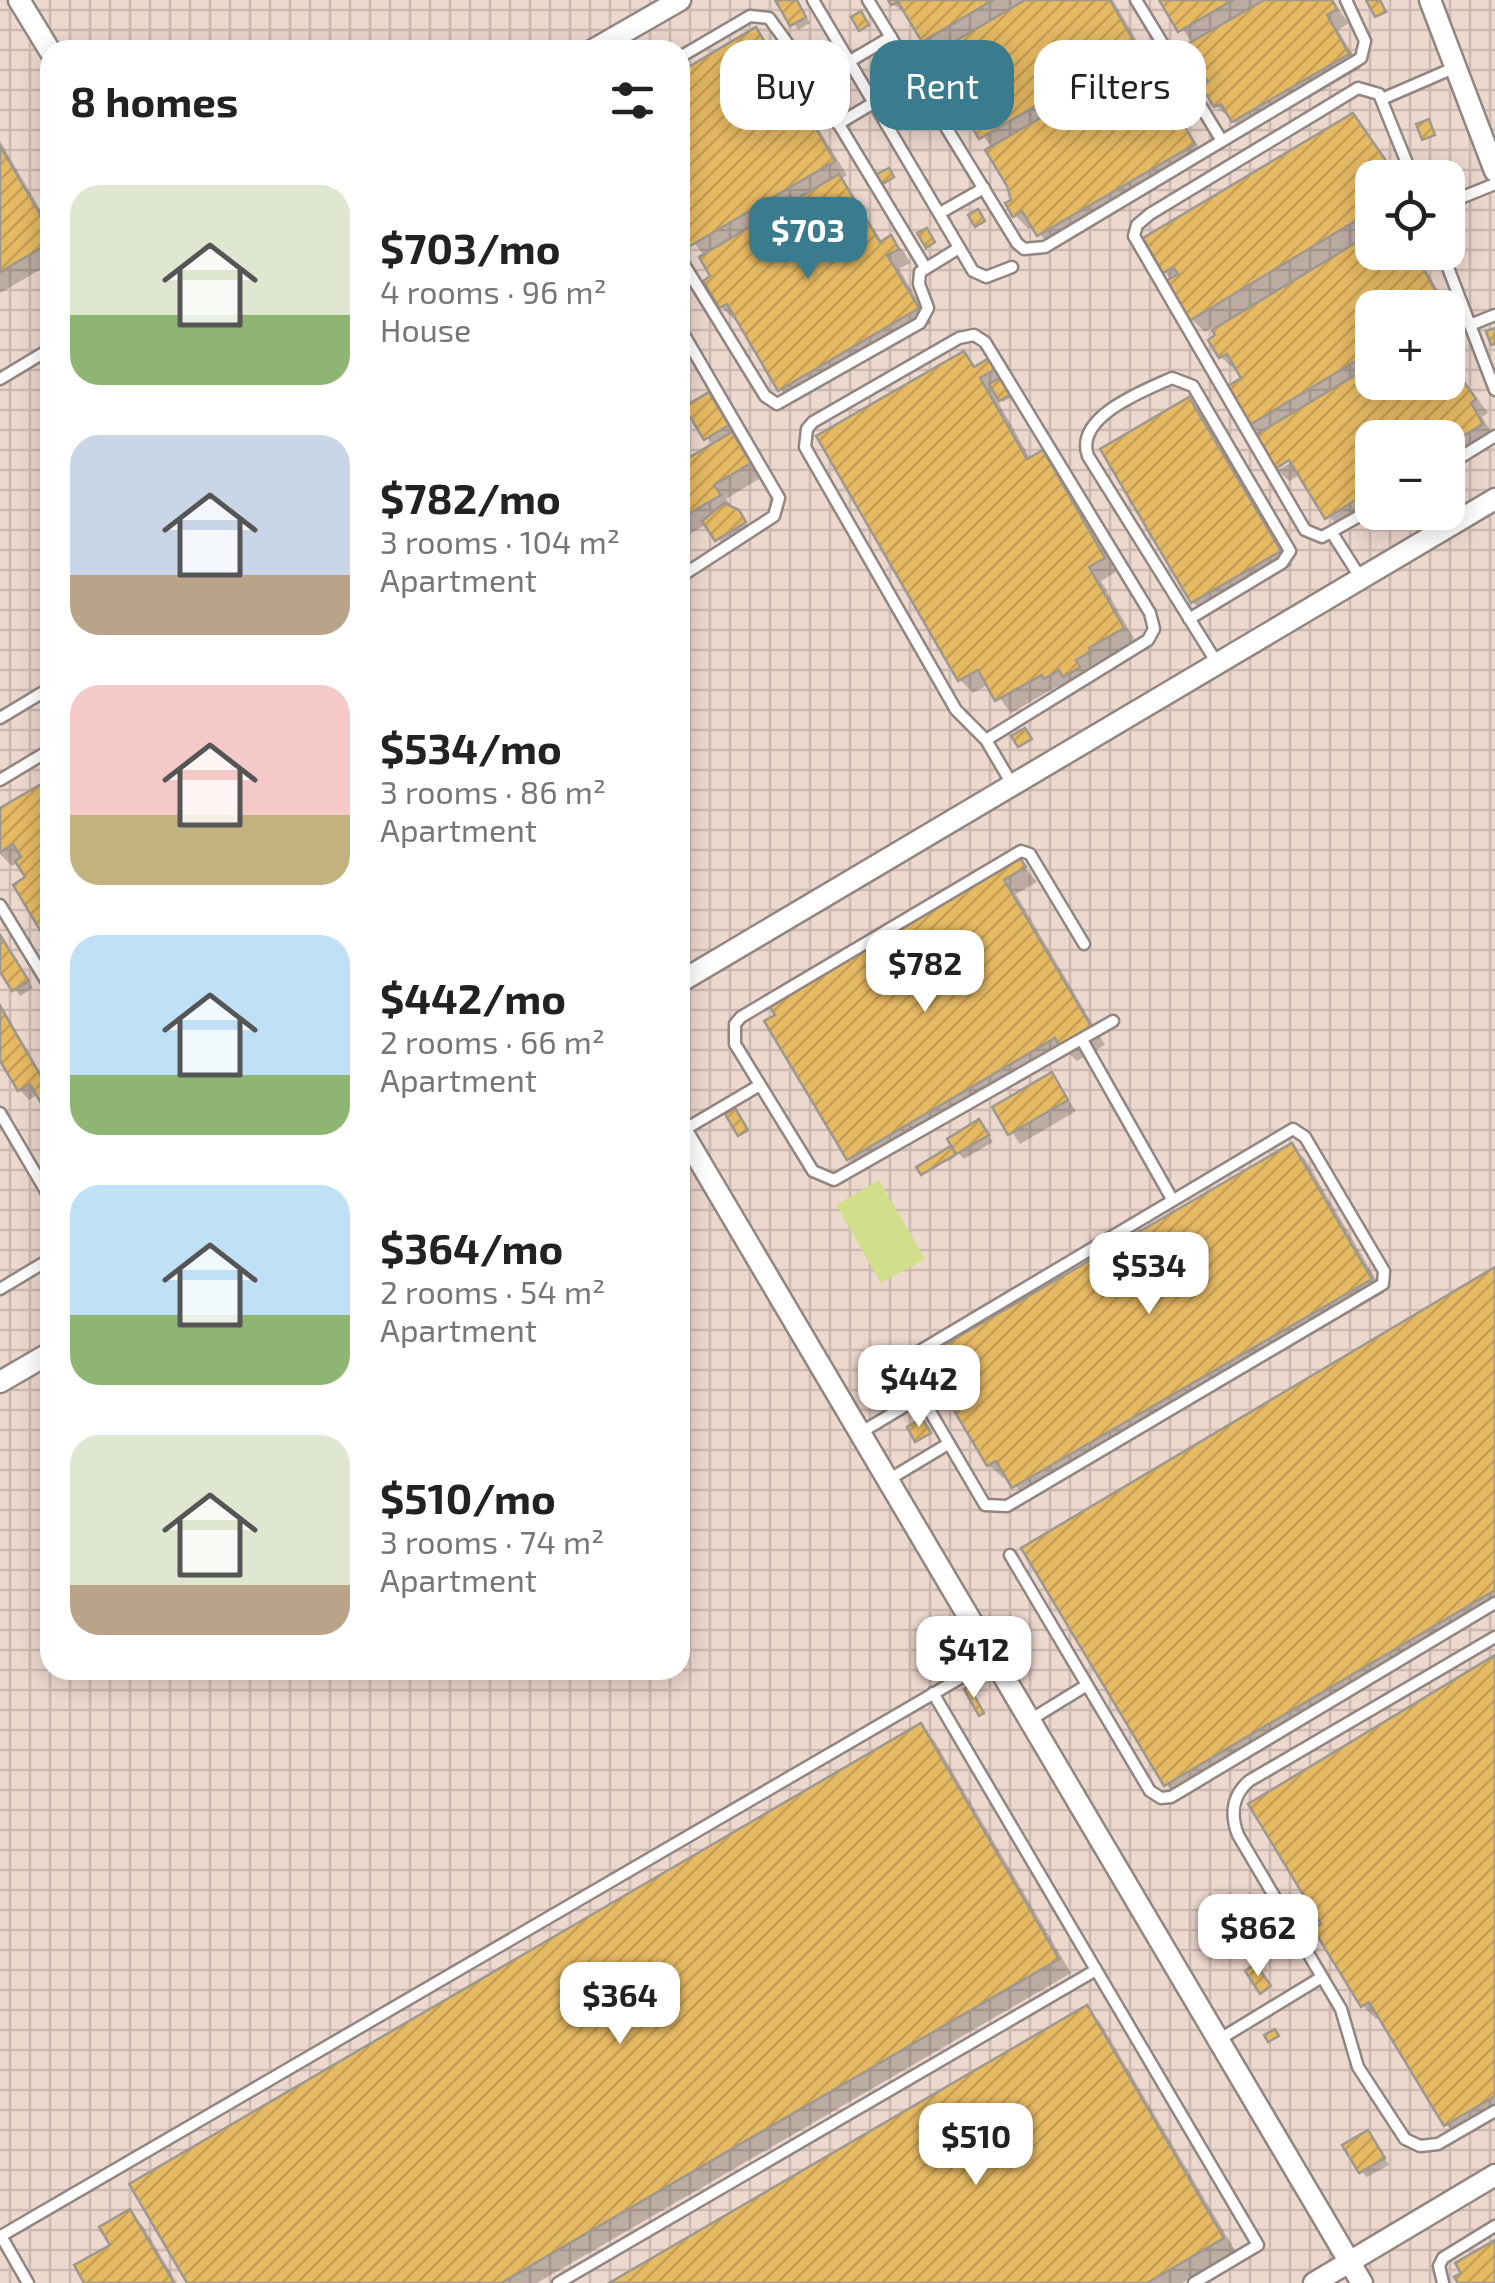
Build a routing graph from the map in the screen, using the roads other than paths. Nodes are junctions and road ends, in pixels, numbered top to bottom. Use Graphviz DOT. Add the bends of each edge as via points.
graph roads {
  1 [pos="19,0"];
  2 [pos="680,0"];
  3 [pos="813,0"];
  4 [pos="868,0"];
  5 [pos="1136,0"];
  6 [pos="1346,0"];
  7 [pos="1430,0"];
  8 [pos="891,36"];
  9 [pos="43,40"];
  10 [pos="610,40"];
  11 [pos="786,40"];
  12 [pos="837,40"];
  13 [pos="690,51"];
  14 [pos="850,61"];
  15 [pos="1457,66"];
  16 [pos="870,94"];
  17 [pos="1382,99"];
  18 [pos="842,130"];
  19 [pos="891,130"];
  20 [pos="1222,141"];
  21 [pos="1406,160"];
  22 [pos="1495,170"];
  23 [pos="1495,184"];
  24 [pos="984,188"];
  25 [pos="1465,197"];
  26 [pos="940,214"];
  27 [pos="960,248"];
  28 [pos="925,267"];
  29 [pos="1012,267"];
  30 [pos="1449,270"];
  31 [pos="690,274"];
  32 [pos="1495,315"];
  33 [pos="1470,325"];
  34 [pos="690,345"];
  35 [pos="40,355"];
  36 [pos="0,380"];
  37 [pos="1495,390"];
  38 [pos="1495,436"];
  39 [pos="1465,455"];
  40 [pos="1495,498"];
  41 [pos="1355,519"];
  42 [pos="1332,532"];
  43 [pos="690,570"];
  44 [pos="1360,577"];
  45 [pos="1189,619"];
  46 [pos="1218,663"];
  47 [pos="40,694"];
  48 [pos="0,718"];
  49 [pos="986,740"];
  50 [pos="40,756"];
  51 [pos="0,780"];
  52 [pos="1012,784"];
  53 [pos="0,904"];
  54 [pos="1084,944"];
  55 [pos="40,970"];
  56 [pos="690,976"];
  57 [pos="1113,1021"];
  58 [pos="1082,1040"];
  59 [pos="760,1085"];
  60 [pos="0,1114"];
  61 [pos="690,1124"];
  62 [pos="690,1144"];
  63 [pos="40,1181"];
  64 [pos="1172,1199"];
  65 [pos="40,1265"];
  66 [pos="0,1289"];
  67 [pos="40,1359"];
  68 [pos="0,1382"];
  69 [pos="920,1396"];
  70 [pos="860,1433"];
  71 [pos="948,1444"];
  72 [pos="888,1480"];
  73 [pos="1010,1555"];
  74 [pos="1495,1604"];
  75 [pos="1495,1636"];
  76 [pos="994,1658"];
  77 [pos="1088,1685"];
  78 [pos="933,1693"];
  79 [pos="1030,1720"];
  80 [pos="1096,1970"];
  81 [pos="1322,1977"];
  82 [pos="1220,2039"];
  83 [pos="1495,2111"];
  84 [pos="1495,2175"];
  85 [pos="1495,2226"];
  86 [pos="1350,2262"];
  87 [pos="28,2283"];
  88 [pos="558,2283"];
  89 [pos="1194,2283"];
  90 [pos="1314,2283"];
  91 [pos="1362,2283"];
  92 [pos="1443,2283"];
  1 -- 9 [label="street"];
  2 -- 10 [label="street"];
  3 -- 12 [label="lane"];
  4 -- 8 [label="lane"];
  5 -- 20 [label="lane"];
  6 -- 20 [label="lane" via="1365,41 1361,58"];
  7 -- 15 [label="street"];
  8 -- 14 [label="lane"];
  8 -- 24 [label="lane"];
  11 -- 13 [label="lane" via="764,16 750,16"];
  14 -- 16 [label="lane"];
  15 -- 17 [label="lane"];
  15 -- 22 [label="street"];
  17 -- 21 [label="lane"];
  17 -- 42 [label="lane" via="1368,88 1353,90 1150,214 1134,236 1305,530 1317,537"];
  18 -- 28 [label="lane"];
  19 -- 26 [label="lane"];
  20 -- 24 [label="lane" via="1034,250 1017,244"];
  23 -- 25 [label="lane"];
  24 -- 26 [label="lane"];
  26 -- 27 [label="lane"];
  27 -- 28 [label="lane"];
  27 -- 29 [label="lane" via="979,276"];
  28 -- 31 [label="lane" via="918,280 927,313 920,323 777,404 765,396"];
  30 -- 33 [label="lane"];
  32 -- 33 [label="lane"];
  33 -- 37 [label="lane"];
  34 -- 43 [label="lane" via="780,498 774,516"];
  35 -- 36 [label="lane"];
  38 -- 39 [label="lane"];
  40 -- 44 [label="street"];
  41 -- 42 [label="lane"];
  42 -- 44 [label="lane"];
  44 -- 46 [label="street"];
  45 -- 45 [label="lane" via="1084,443 1098,419 1172,378 1193,386 1290,551 1282,563"];
  45 -- 46 [label="lane"];
  46 -- 52 [label="street"];
  47 -- 48 [label="lane"];
  49 -- 49 [label="lane" via="956,710 805,448 814,422 966,336 985,342 1154,628 1148,640"];
  49 -- 52 [label="lane"];
  50 -- 51 [label="lane"];
  52 -- 56 [label="street"];
  53 -- 55 [label="lane"];
  54 -- 59 [label="lane" via="1030,854 1017,852 741,1017 735,1044"];
  57 -- 58 [label="lane"];
  58 -- 59 [label="lane" via="834,1180 813,1172"];
  58 -- 64 [label="lane"];
  59 -- 61 [label="lane"];
  60 -- 63 [label="lane"];
  62 -- 70 [label="street"];
  64 -- 69 [label="lane" via="924,1345 912,1367"];
  64 -- 71 [label="lane" via="1298,1130 1385,1280 1007,1506 985,1505"];
  65 -- 66 [label="lane"];
  67 -- 68 [label="street"];
  69 -- 70 [label="lane"];
  69 -- 71 [label="lane"];
  70 -- 72 [label="street"];
  71 -- 72 [label="lane"];
  72 -- 76 [label="street"];
  73 -- 77 [label="lane"];
  74 -- 77 [label="lane" via="1166,1798 1150,1791"];
  75 -- 81 [label="lane" via="1249,1781 1236,1796 1238,1835"];
  76 -- 78 [label="lane"];
  76 -- 79 [label="street"];
  77 -- 79 [label="lane"];
  78 -- 80 [label="lane"];
  78 -- 87 [label="lane" via="1,2236"];
  79 -- 82 [label="street"];
  80 -- 88 [label="lane"];
  80 -- 89 [label="lane" via="1258,2245"];
  81 -- 82 [label="lane"];
  81 -- 83 [label="lane" via="1346,2019 1358,2067 1405,2139 1438,2144"];
  82 -- 86 [label="street"];
  84 -- 86 [label="street"];
  85 -- 92 [label="lane" via="1443,2258"];
  86 -- 90 [label="street"];
  86 -- 91 [label="street"];
}
